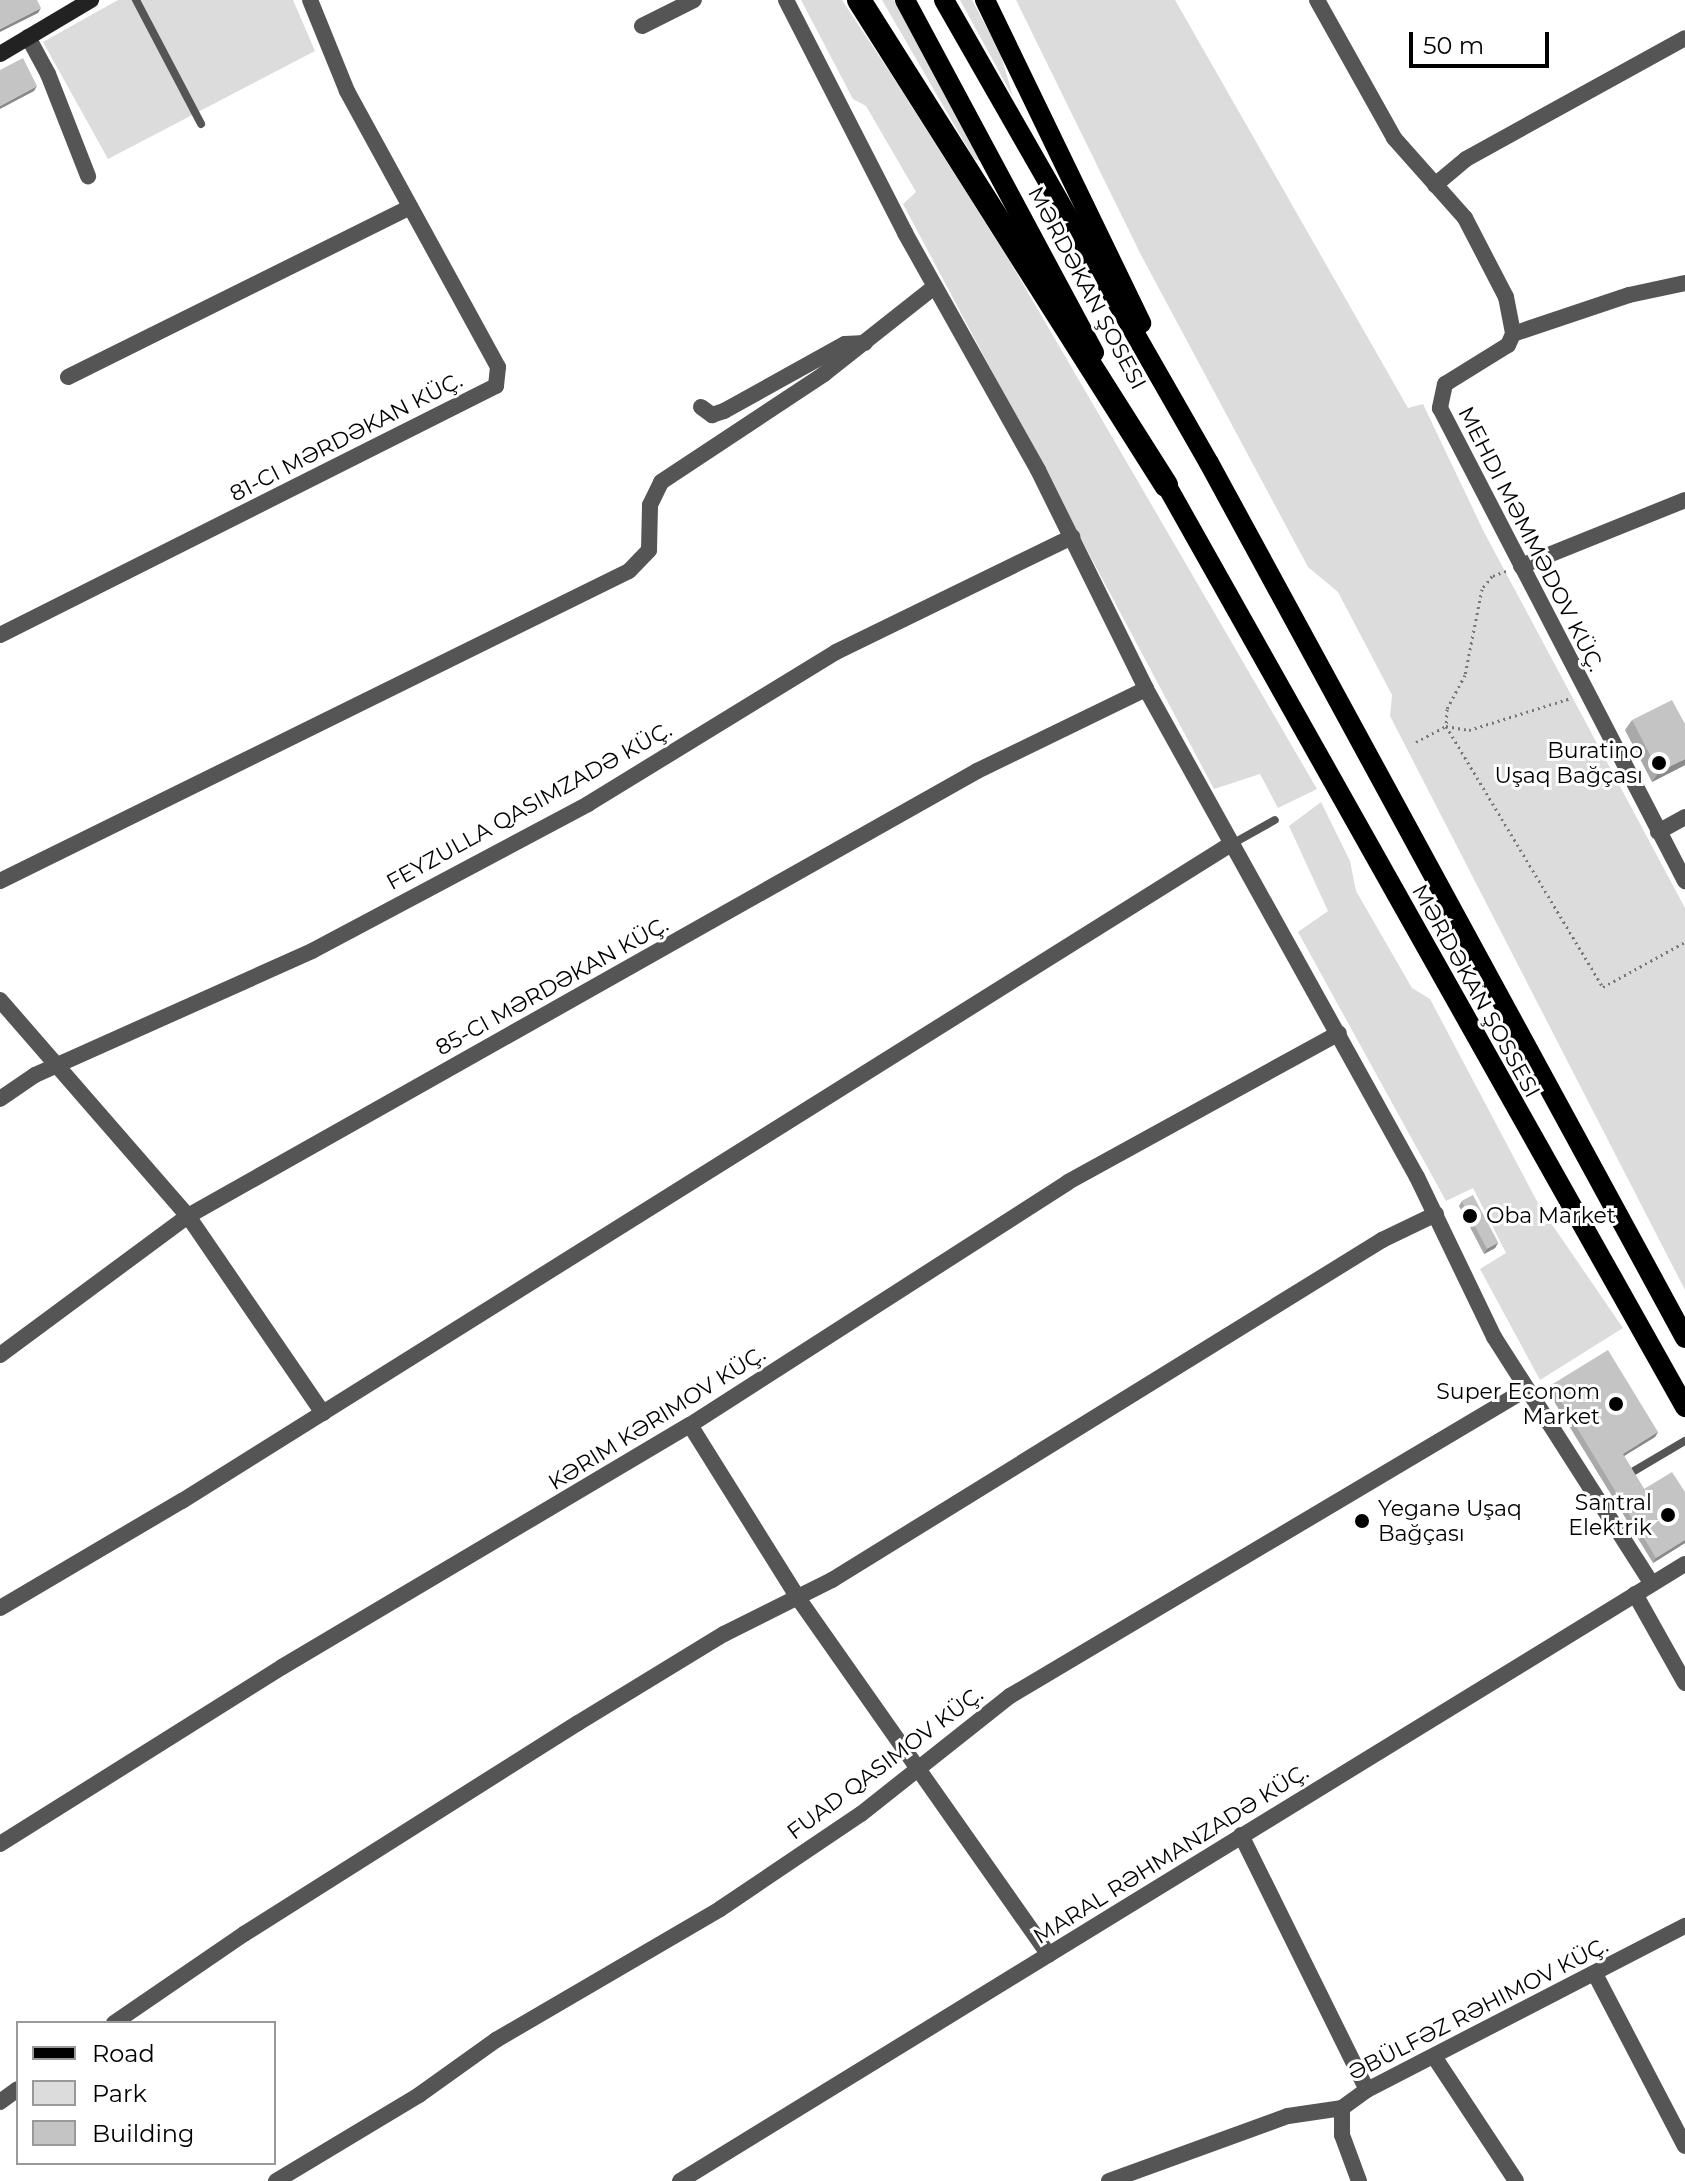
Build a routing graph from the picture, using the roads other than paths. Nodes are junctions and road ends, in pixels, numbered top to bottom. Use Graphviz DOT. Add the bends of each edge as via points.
graph roads {
  1 [pos="91,0"];
  2 [pos="136,0"];
  3 [pos="310,0"];
  4 [pos="694,0"];
  5 [pos="786,0"];
  6 [pos="859,0"];
  7 [pos="905,0"];
  8 [pos="944,0"];
  9 [pos="985,0"];
  10 [pos="1317,0"];
  11 [pos="642,26"];
  12 [pos="28,37"];
  13 [pos="1685,38"];
  14 [pos="0,54"];
  15 [pos="201,124"];
  16 [pos="88,176"];
  17 [pos="1435,185"];
  18 [pos="410,207"];
  19 [pos="1685,283"];
  20 [pos="934,287"];
  21 [pos="1513,334"];
  22 [pos="865,343"];
  23 [pos="68,377"];
  24 [pos="701,407"];
  25 [pos="1209,463"];
  26 [pos="1166,485"];
  27 [pos="1685,500"];
  28 [pos="1072,537"];
  29 [pos="1521,566"];
  30 [pos="1269,574"];
  31 [pos="1230,596"];
  32 [pos="0,635"];
  33 [pos="1146,689"];
  34 [pos="1685,817"];
  35 [pos="1275,820"];
  36 [pos="1658,832"];
  37 [pos="1231,844"];
  38 [pos="0,881"];
  39 [pos="1685,881"];
  40 [pos="0,1000"];
  41 [pos="1339,1033"];
  42 [pos="55,1065"];
  43 [pos="0,1099"];
  44 [pos="1436,1214"];
  45 [pos="188,1216"];
  46 [pos="1685,1338"];
  47 [pos="0,1355"];
  48 [pos="1525,1390"];
  49 [pos="1685,1407"];
  50 [pos="323,1413"];
  51 [pos="690,1425"];
  52 [pos="1685,1441"];
  53 [pos="1634,1471"];
  54 [pos="1685,1564"];
  55 [pos="1652,1584"];
  56 [pos="1635,1594"];
  57 [pos="798,1598"];
  58 [pos="0,1608"];
  59 [pos="1685,1683"];
  60 [pos="919,1767"];
  61 [pos="1241,1835"];
  62 [pos="0,1844"];
  63 [pos="1685,1926"];
  64 [pos="1049,1955"];
  65 [pos="1595,1974"];
  66 [pos="117,2021"];
  67 [pos="1435,2058"];
  68 [pos="1367,2090"];
  69 [pos="1342,2108"];
  70 [pos="1685,2145"];
  71 [pos="276,2181"];
  72 [pos="680,2181"];
  73 [pos="1109,2181"];
  74 [pos="1359,2181"];
  75 [pos="1516,2181"];
  1 -- 12 [label="street"];
  2 -- 15 [label="lane"];
  3 -- 18 [label="street, 81-CI MƏRDƏKAN KÜÇ." via="347,91"];
  4 -- 11 [label="street"];
  5 -- 20 [label="street"];
  6 -- 26 [label="highway"];
  7 -- 26 [label="main road, MƏRDƏKAN ŞOSESI"];
  8 -- 25 [label="main road, MƏRDƏKAN ŞOSESI"];
  9 -- 25 [label="main road"];
  10 -- 17 [label="street" via="1394,138"];
  12 -- 14 [label="street"];
  12 -- 16 [label="street"];
  13 -- 17 [label="street" via="1466,159"];
  17 -- 21 [label="street" via="1477,235 1506,297"];
  18 -- 23 [label="street"];
  18 -- 32 [label="street, 81-CI MƏRDƏKAN KÜÇ." via="498,367 496,386"];
  19 -- 21 [label="street" via="1629,295"];
  20 -- 22 [label="street"];
  20 -- 28 [label="street"];
  21 -- 29 [label="street, MEHDI MƏMMƏDOV KÜÇ." via="1499,353 1445,384 1440,408"];
  22 -- 24 [label="street" via="845,344 724,411 712,415"];
  22 -- 38 [label="street" via="661,482 650,505 649,550 629,571"];
  25 -- 30 [label="main road, MƏRDƏKAN ŞOSESI"];
  26 -- 31 [label="main road, MƏRDƏKAN ŞOSESI"];
  27 -- 29 [label="street"];
  28 -- 33 [label="street"];
  28 -- 42 [label="street" via="836,652 588,804 312,951"];
  29 -- 36 [label="street, MEHDI MƏMMƏDOV KÜÇ."];
  30 -- 46 [label="main road, MƏRDƏKAN ŞOSSESI"];
  31 -- 49 [label="main road, MƏRDƏKAN ŞOSSESI"];
  33 -- 37 [label="street"];
  33 -- 45 [label="street, 85-CI MƏRDƏKAN KÜÇ." via="977,771"];
  34 -- 36 [label="street"];
  35 -- 37 [label="lane"];
  36 -- 39 [label="street, MEHDI MƏMMƏDOV KÜÇ."];
  37 -- 41 [label="street"];
  37 -- 50 [label="street"];
  40 -- 42 [label="street"];
  41 -- 44 [label="street"];
  41 -- 51 [label="street, KƏRIM KƏRIMOV KÜÇ." via="1068,1182"];
  42 -- 43 [label="street"];
  42 -- 45 [label="street"];
  44 -- 48 [label="street"];
  44 -- 57 [label="street" via="1382,1240"];
  45 -- 47 [label="street, 85-CI MƏRDƏKAN KÜÇ."];
  45 -- 50 [label="street"];
  48 -- 55 [label="street"];
  48 -- 60 [label="street" via="1134,1618 1010,1696"];
  50 -- 58 [label="street"];
  51 -- 57 [label="street"];
  51 -- 62 [label="street, KƏRIM KƏRIMOV KÜÇ." via="282,1667"];
  52 -- 53 [label="lane"];
  54 -- 55 [label="street, MARAL RƏHMANZADƏ KÜÇ."];
  55 -- 56 [label="street, MARAL RƏHMANZADƏ KÜÇ."];
  56 -- 59 [label="street"];
  56 -- 61 [label="street, MARAL RƏHMANZADƏ KÜÇ."];
  57 -- 60 [label="street"];
  57 -- 66 [label="street" via="724,1634 578,1723 244,1934"];
  60 -- 64 [label="street"];
  60 -- 71 [label="street" via="720,1909 496,2040 419,2095"];
  61 -- 64 [label="street, MARAL RƏHMANZADƏ KÜÇ."];
  61 -- 68 [label="street"];
  63 -- 65 [label="street, ƏBÜLFƏZ RƏHIMOV KÜÇ."];
  64 -- 72 [label="street, MARAL RƏHMANZADƏ KÜÇ."];
  65 -- 67 [label="street, ƏBÜLFƏZ RƏHIMOV KÜÇ."];
  65 -- 70 [label="street"];
  67 -- 68 [label="street, ƏBÜLFƏZ RƏHIMOV KÜÇ."];
  67 -- 75 [label="street"];
  68 -- 69 [label="street, ƏBÜLFƏZ RƏHIMOV KÜÇ."];
  69 -- 73 [label="street, ƏBÜLFƏZ RƏHIMOV KÜÇ." via="1288,2116"];
  69 -- 74 [label="street" via="1342,2135"];
}
